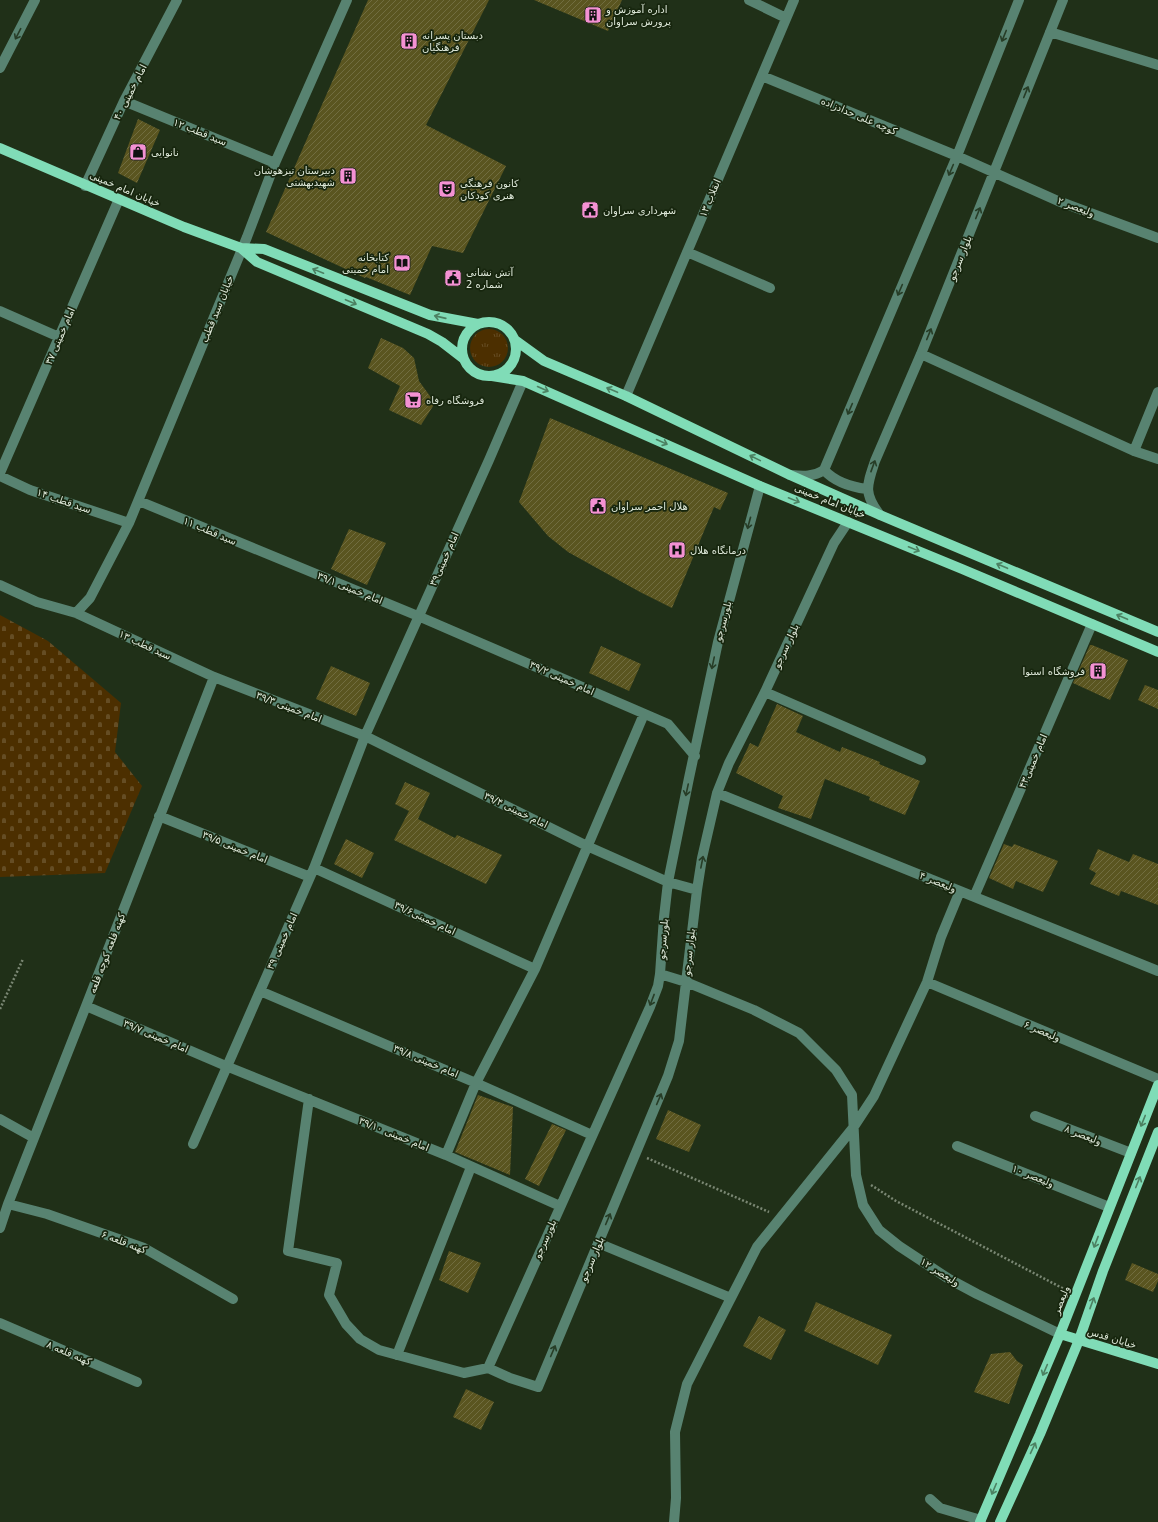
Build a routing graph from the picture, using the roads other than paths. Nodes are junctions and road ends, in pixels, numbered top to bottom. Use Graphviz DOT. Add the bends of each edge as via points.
graph roads {
  1 [pos="35,0"];
  2 [pos="177,0"];
  3 [pos="749,0"];
  4 [pos="794,0"];
  5 [pos="1019,0"];
  6 [pos="1063,0"];
  7 [pos="343,2"];
  8 [pos="786,18"];
  9 [pos="1050,32"];
  10 [pos="1158,65"];
  11 [pos="0,68"];
  12 [pos="762,76"];
  13 [pos="124,101"];
  14 [pos="0,148"];
  15 [pos="957,156"];
  16 [pos="275,163"];
  17 [pos="994,173"];
  18 [pos="86,186"];
  19 [pos="119,198"];
  20 [pos="1158,238"];
  21 [pos="241,248"];
  22 [pos="687,252"];
  23 [pos="770,288"];
  24 [pos="0,311"];
  25 [pos="478,324"];
  26 [pos="59,337"];
  27 [pos="515,340"];
  28 [pos="921,354"];
  29 [pos="464,359"];
  30 [pos="492,376"];
  31 [pos="523,380"];
  32 [pos="1158,392"];
  33 [pos="626,396"];
  34 [pos="1134,451"];
  35 [pos="1158,459"];
  36 [pos="824,470"];
  37 [pos="0,473"];
  38 [pos="790,475"];
  39 [pos="0,476"];
  40 [pos="760,486"];
  41 [pos="868,489"];
  42 [pos="139,501"];
  43 [pos="880,515"];
  44 [pos="848,522"];
  45 [pos="129,523"];
  46 [pos="281,561"];
  47 [pos="0,585"];
  48 [pos="76,612"];
  49 [pos="418,616"];
  50 [pos="1092,624"];
  51 [pos="1158,632"];
  52 [pos="1158,652"];
  53 [pos="214,677"];
  54 [pos="765,692"];
  55 [pos="644,714"];
  56 [pos="364,736"];
  57 [pos="694,756"];
  58 [pos="921,760"];
  59 [pos="717,793"];
  60 [pos="159,816"];
  61 [pos="587,846"];
  62 [pos="312,872"];
  63 [pos="668,882"];
  64 [pos="697,890"];
  65 [pos="960,891"];
  66 [pos="974,897"];
  67 [pos="535,969"];
  68 [pos="1158,971"];
  69 [pos="660,974"];
  70 [pos="686,982"];
  71 [pos="927,982"];
  72 [pos="260,991"];
  73 [pos="86,1006"];
  74 [pos="226,1066"];
  75 [pos="1158,1079"];
  76 [pos="476,1083"];
  77 [pos="1158,1085"];
  78 [pos="308,1099"];
  79 [pos="1035,1116"];
  80 [pos="0,1119"];
  81 [pos="853,1128"];
  82 [pos="1158,1132"];
  83 [pos="592,1135"];
  84 [pos="34,1138"];
  85 [pos="193,1144"];
  86 [pos="957,1146"];
  87 [pos="1131,1153"];
  88 [pos="446,1156"];
  89 [pos="471,1167"];
  90 [pos="8,1204"];
  91 [pos="560,1206"];
  92 [pos="1109,1207"];
  93 [pos="0,1228"];
  94 [pos="598,1243"];
  95 [pos="731,1298"];
  96 [pos="232,1299"];
  97 [pos="0,1323"];
  98 [pos="1060,1334"];
  99 [pos="1079,1340"];
  100 [pos="397,1355"];
  101 [pos="1158,1364"];
  102 [pos="488,1368"];
  103 [pos="137,1382"];
  104 [pos="930,1499"];
  105 [pos="980,1521"];
  106 [pos="674,1522"];
  107 [pos="1000,1522"];
  1 -- 11 [label="street, one-way"];
  2 -- 13 [label="street, امام خمینی ۴۰"];
  3 -- 8 [label="street"];
  4 -- 8 [label="street, انقلاب ۱۳"];
  5 -- 15 [label="street, one-way"];
  6 -- 9 [label="street, بلوار سرجو"];
  7 -- 16 [label="street, خیابان سید قطب"];
  8 -- 12 [label="street, انقلاب ۱۳"];
  9 -- 10 [label="street"];
  17 -- 9 [label="street, بلوار سرجو, one-way"];
  12 -- 15 [label="street, کوچه علی حدادزاده"];
  12 -- 22 [label="street, انقلاب ۱۳"];
  13 -- 16 [label="street, سید قطب ۱۲"];
  13 -- 18 [label="street, امام خمینی ۴۰"];
  14 -- 18 [label="main road, خیابان امام خمینی"];
  15 -- 17 [label="street, کوچه علی حدادزاده"];
  15 -- 36 [label="street, one-way"];
  16 -- 21 [label="street, خیابان سید قطب"];
  17 -- 20 [label="street, ولیعصر ۲" via="1058,201"];
  28 -- 17 [label="street, بلوار سرجو, one-way"];
  18 -- 19 [label="main road, خیابان امام خمینی"];
  19 -- 21 [label="main road, خیابان امام خمینی" via="184,227"];
  19 -- 26 [label="street, امام خمینی ۳۷"];
  25 -- 21 [label="main road, خیابان امام خمینی, one-way" via="430,315 264,249"];
  21 -- 29 [label="main road, خیابان امام خمینی, one-way" via="257,262 428,334"];
  21 -- 42 [label="street, خیابان سید قطب"];
  22 -- 23 [label="street"];
  22 -- 33 [label="street, انقلاب ۱۳"];
  24 -- 26 [label="street"];
  25 -- 27 [label="main road" via="501,324"];
  25 -- 29 [label="main road" via="471,328 463,342"];
  26 -- 37 [label="street, امام خمینی ۳۷"];
  27 -- 30 [label="main road" via="512,364 507,370"];
  33 -- 27 [label="main road, خیابان امام خمینی, one-way" via="544,361"];
  28 -- 34 [label="street"];
  41 -- 28 [label="street, بلوار سرجو, one-way" via="875,461"];
  29 -- 30 [label="main road" via="475,372"];
  30 -- 31 [label="main road, خیابان امام خمینی"];
  31 -- 40 [label="main road, خیابان امام خمینی, one-way"];
  31 -- 49 [label="street, امام خمینی۳۹"];
  32 -- 34 [label="street"];
  38 -- 33 [label="main road, خیابان امام خمینی, one-way"];
  34 -- 35 [label="street"];
  36 -- 38 [label="street" via="817,475"];
  36 -- 41 [label="street" via="831,478 855,488"];
  38 -- 43 [label="main road, خیابان امام خمینی"];
  39 -- 45 [label="street, سید قطب ۱۴" via="30,490"];
  40 -- 44 [label="main road, خیابان امام خمینی, one-way"];
  40 -- 57 [label="street, بلورسرجو, one-way" via="718,642"];
  41 -- 43 [label="street" via="869,500"];
  42 -- 45 [label="street, خیابان سید قطب"];
  42 -- 46 [label="street, سید قطب ۱۱"];
  51 -- 43 [label="main road, خیابان امام خمینی, one-way"];
  44 -- 50 [label="main road, خیابان امام خمینی, one-way"];
  44 -- 54 [label="street, بلوار سرجو" via="834,543"];
  45 -- 48 [label="street, خیابان سید قطب" via="90,598"];
  46 -- 49 [label="street, امام خمینی ۳۹/۱"];
  47 -- 48 [label="street, سید قطب ۱۳" via="36,602"];
  48 -- 53 [label="street, سید قطب ۱۳"];
  49 -- 55 [label="street, امام خمینی ۳۹/۲"];
  49 -- 56 [label="street, امام خمینی۳۹"];
  50 -- 52 [label="main road, خیابان امام خمینی"];
  50 -- 66 [label="street, امام خمینی۴۳"];
  53 -- 56 [label="street, امام خمینی ۳۹/۳"];
  53 -- 60 [label="street, کهنه قلعه کوچه قلعه"];
  54 -- 58 [label="street"];
  54 -- 59 [label="street, بلوار سرجو" via="729,763"];
  55 -- 57 [label="street, امام خمینی ۳۹/۲" via="668,724"];
  55 -- 61 [label="street"];
  56 -- 61 [label="street, امام خمینی ۳۹/۴"];
  56 -- 62 [label="street, امام خمینی ۳۹"];
  57 -- 63 [label="street, بلورسرجو, one-way"];
  64 -- 59 [label="street, بلوار سرجو, one-way"];
  59 -- 65 [label="street, ولیعصر ۴"];
  60 -- 62 [label="street, امام خمینی ۳۹/۵"];
  60 -- 73 [label="street, کهنه قلعه کوچه قلعه"];
  61 -- 63 [label="street, امام خمینی ۳۹/۴"];
  61 -- 67 [label="street"];
  62 -- 67 [label="street, امام خمینی۳۹/۶"];
  62 -- 72 [label="street, امام خمینی ۳۹"];
  63 -- 64 [label="street, امام خمینی ۳۹/۴"];
  63 -- 69 [label="street, بلورسرجو"];
  64 -- 70 [label="street, بلوار سرجو"];
  65 -- 66 [label="street, ولیعصر ۴"];
  65 -- 71 [label="street" via="941,937"];
  66 -- 68 [label="street, ولیعصر ۴"];
  67 -- 76 [label="street"];
  69 -- 70 [label="street, ولیعصر ۱۲"];
  69 -- 83 [label="street, بلورسرجو, one-way" via="650,1007"];
  70 -- 81 [label="street, ولیعصر ۱۲" via="754,1010 799,1033 836,1070 852,1095"];
  94 -- 70 [label="street, بلوار سرجو, one-way" via="668,1076 679,1041"];
  71 -- 75 [label="street, ولیعصر ۶"];
  71 -- 81 [label="street" via="874,1096"];
  72 -- 74 [label="street, امام خمینی ۳۹"];
  72 -- 76 [label="street, امام خمینی ۳۹/۸"];
  73 -- 74 [label="street, امام خمینی ۳۹/۷"];
  73 -- 84 [label="street, کهنه قلعه کوچه قلعه"];
  74 -- 78 [label="street, امام خمینی ۳۹/۱۰"];
  74 -- 85 [label="street, امام خمینی ۳۹"];
  76 -- 83 [label="street, امام خمینی ۳۹/۸"];
  76 -- 88 [label="street"];
  77 -- 87 [label="main road, ولیعصر, one-way"];
  78 -- 88 [label="street, امام خمینی ۳۹/۱۰"];
  78 -- 100 [label="street" via="288,1251 336,1263 330,1295 346,1324 360,1339 379,1350"];
  79 -- 87 [label="street, ولیعصر ۸"];
  80 -- 84 [label="street"];
  81 -- 95 [label="street" via="757,1247"];
  81 -- 98 [label="street, ولیعصر ۱۲" via="856,1175 863,1205 879,1230 956,1283"];
  99 -- 82 [label="main road, one-way" via="1103,1271"];
  83 -- 91 [label="street, بلورسرجو"];
  84 -- 90 [label="street, کهنه قلعه کوچه قلعه"];
  86 -- 92 [label="street, ولیعصر ۱۰"];
  87 -- 92 [label="main road, ولیعصر"];
  88 -- 89 [label="street, امام خمینی ۳۹/۱۰"];
  89 -- 91 [label="street, امام خمینی ۳۹/۱۰"];
  89 -- 100 [label="street"];
  90 -- 93 [label="street, کهنه قلعه کوچه قلعه"];
  90 -- 96 [label="street, کهنه قلعه ۶" via="47,1214 144,1248"];
  91 -- 102 [label="street, بلورسرجو"];
  92 -- 98 [label="main road, ولیعصر, one-way"];
  94 -- 95 [label="street"];
  102 -- 94 [label="street, بلوار سرجو, one-way" via="538,1387"];
  95 -- 106 [label="street" via="687,1384 675,1432"];
  97 -- 103 [label="street, کهنه قلعه ۸"];
  98 -- 99 [label="main road, خیابان قدس"];
  98 -- 105 [label="main road, ولیعصر, one-way"];
  99 -- 101 [label="main road, خیابان قدس"];
  107 -- 99 [label="main road, one-way"];
  100 -- 102 [label="street" via="464,1373"];
  104 -- 105 [label="street" via="940,1508"];
}
